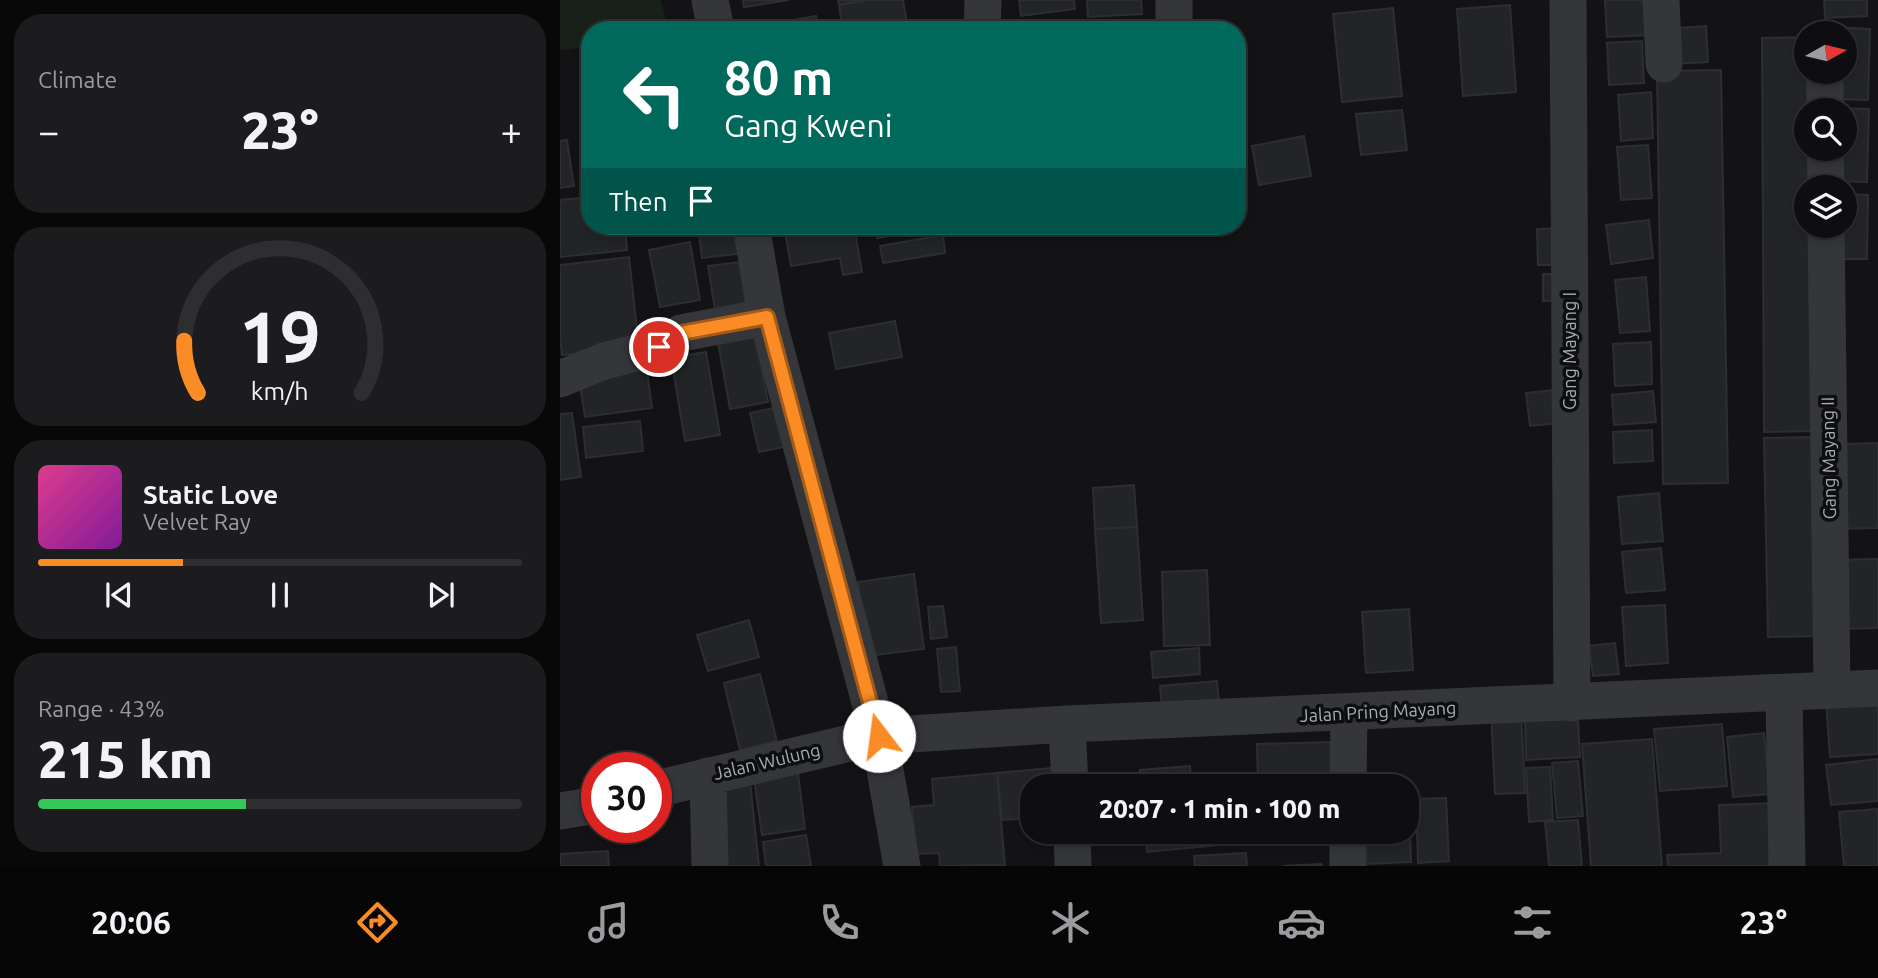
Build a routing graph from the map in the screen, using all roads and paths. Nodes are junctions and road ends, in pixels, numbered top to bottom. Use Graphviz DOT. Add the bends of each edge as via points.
graph roads {
  1 [pos="710,0"];
  2 [pos="983,0"];
  3 [pos="1174,0"];
  4 [pos="1568,0"];
  5 [pos="1661,0"];
  6 [pos="714,21"];
  7 [pos="982,21"];
  8 [pos="1174,21"];
  9 [pos="1664,64"];
  10 [pos="753,235"];
  11 [pos="1826,238"];
  12 [pos="767,317"];
  13 [pos="560,379"];
  14 [pos="1878,688"];
  15 [pos="1832,690"];
  16 [pos="1784,693"];
  17 [pos="1572,703"];
  18 [pos="1349,714"];
  19 [pos="1067,724"];
  20 [pos="879,736"];
  21 [pos="1069,774"];
  22 [pos="1348,774"];
  23 [pos="708,776"];
  24 [pos="672,785"];
  25 [pos="581,808"];
  26 [pos="560,811"];
  27 [pos="1072,844"];
  28 [pos="1348,844"];
  29 [pos="710,866"];
  30 [pos="902,866"];
  31 [pos="1073,866"];
  32 [pos="1348,866"];
  33 [pos="1787,866"];
  1 -- 6 [label="street"];
  2 -- 7 [label="street"];
  3 -- 8 [label="street"];
  4 -- 17 [label="street, Gang Mayang I"];
  5 -- 9 [label="street"];
  10 -- 12 [label="street"];
  11 -- 15 [label="street, Gang Mayang II"];
  12 -- 13 [label="street" via="681,333 659,347 604,361"];
  12 -- 20 [label="street"];
  14 -- 15 [label="street, Jalan Pring Mayang"];
  15 -- 16 [label="street, Jalan Pring Mayang"];
  16 -- 17 [label="street, Jalan Pring Mayang"];
  16 -- 33 [label="street"];
  17 -- 18 [label="street, Jalan Pring Mayang"];
  18 -- 19 [label="street, Jalan Pring Mayang"];
  18 -- 22 [label="street"];
  19 -- 20 [label="street, Jalan Pring Mayang"];
  19 -- 21 [label="street"];
  20 -- 23 [label="street, Jalan Wulung"];
  20 -- 30 [label="street"];
  23 -- 24 [label="street, Jalan Wulung"];
  23 -- 29 [label="street"];
  25 -- 26 [label="street"];
  27 -- 31 [label="street"];
  28 -- 32 [label="street"];
}
